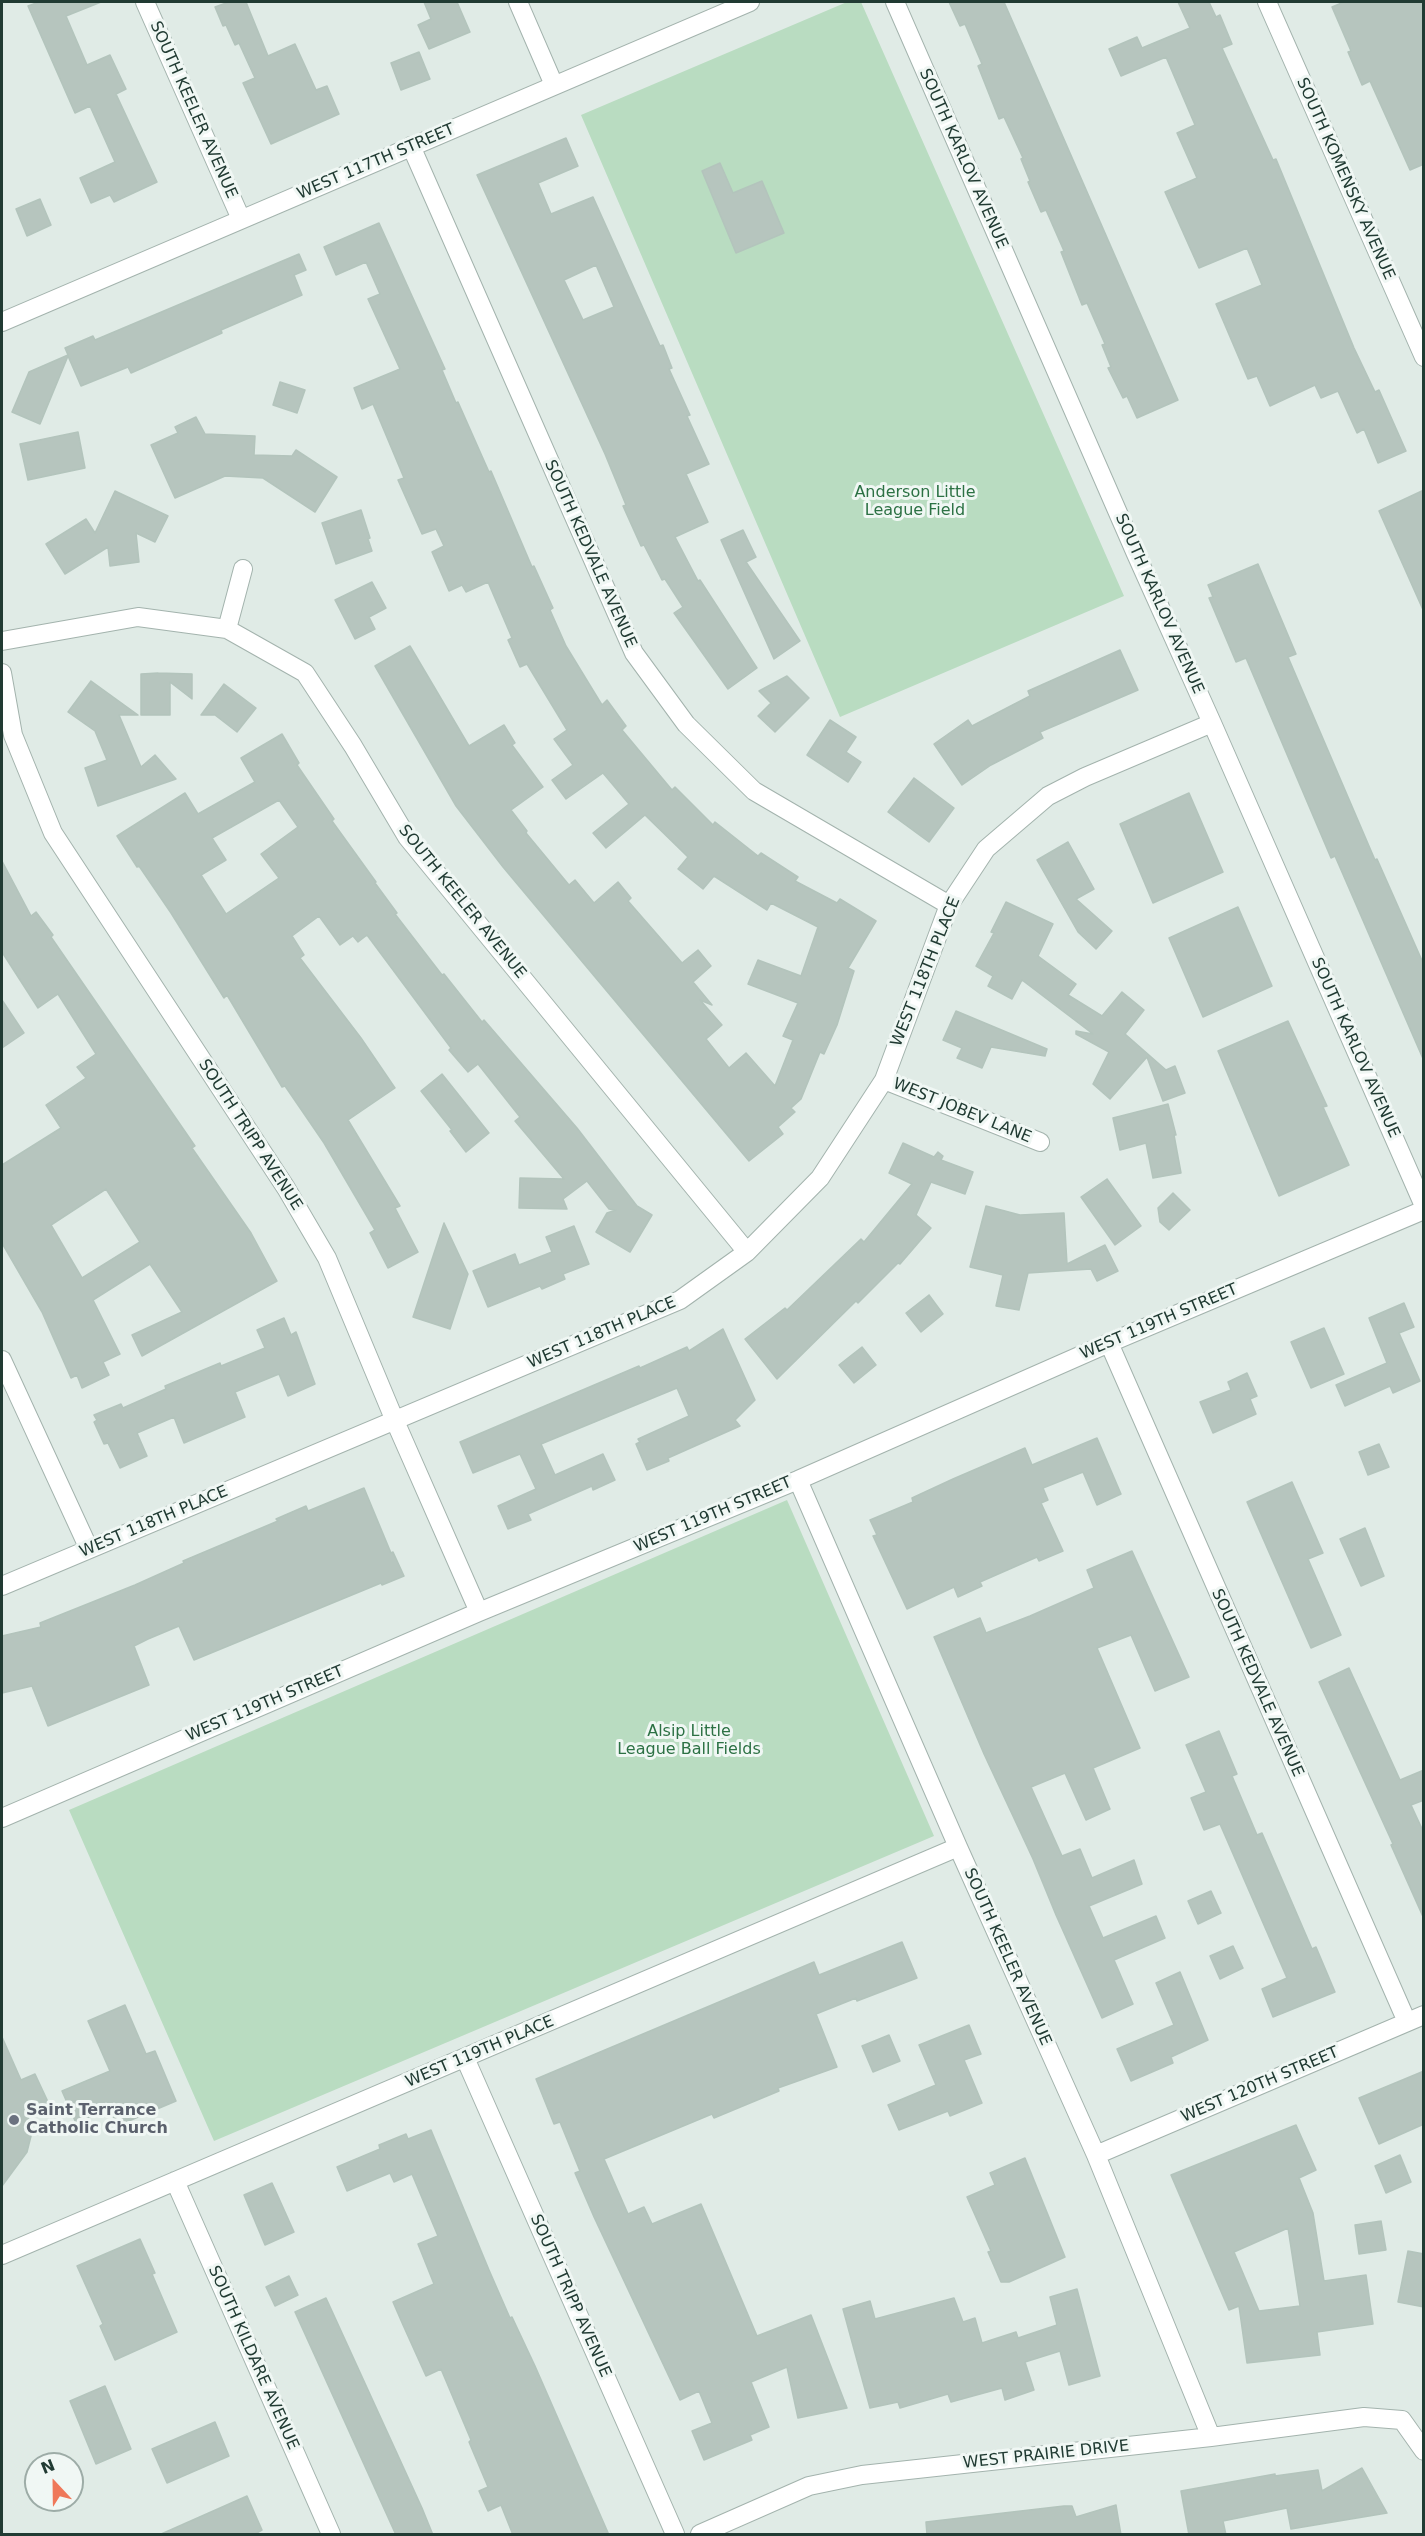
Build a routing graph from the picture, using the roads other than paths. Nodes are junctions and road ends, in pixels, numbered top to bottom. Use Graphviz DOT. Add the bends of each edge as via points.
graph roads {
  1 [pos="145,2"];
  2 [pos="518,2"];
  3 [pos="750,2"];
  4 [pos="895,2"];
  5 [pos="1267,2"];
  6 [pos="554,86"];
  7 [pos="411,146"];
  8 [pos="241,219"];
  9 [pos="2,322"];
  10 [pos="1424,357"];
  11 [pos="243,569"];
  12 [pos="227,629"];
  13 [pos="2,640"];
  14 [pos="2,673"];
  15 [pos="1212,723"];
  16 [pos="949,904"];
  17 [pos="884,1080"];
  18 [pos="1040,1142"];
  19 [pos="1424,1208"];
  20 [pos="747,1252"];
  21 [pos="1109,1343"];
  22 [pos="2,1360"];
  23 [pos="395,1421"];
  24 [pos="798,1480"];
  25 [pos="89,1549"];
  26 [pos="2,1586"];
  27 [pos="479,1612"];
  28 [pos="2,1818"];
  29 [pos="958,1847"];
  30 [pos="1415,2018"];
  31 [pos="465,2058"];
  32 [pos="1096,2155"];
  33 [pos="175,2181"];
  34 [pos="2,2255"];
  35 [pos="1211,2436"];
  36 [pos="1424,2451"];
  37 [pos="331,2535"];
  38 [pos="675,2535"];
  39 [pos="700,2535"];
  1 -- 8 [label="street, SOUTH KEELER AVENUE"];
  2 -- 6 [label="street"];
  3 -- 6 [label="street, WEST 117TH STREET"];
  4 -- 15 [label="street, SOUTH KARLOV AVENUE"];
  5 -- 10 [label="street, SOUTH KOMENSKY AVENUE"];
  6 -- 7 [label="street, WEST 117TH STREET"];
  7 -- 8 [label="street, WEST 117TH STREET"];
  7 -- 16 [label="street, SOUTH KEDVALE AVENUE" via="633,653 686,724 754,791"];
  8 -- 9 [label="street, WEST 117TH STREET"];
  11 -- 12 [label="street"];
  12 -- 13 [label="street, SOUTH KEELER AVENUE" via="138,617"];
  12 -- 20 [label="street, SOUTH KEELER AVENUE" via="305,673 407,837"];
  14 -- 23 [label="street, SOUTH TRIPP AVENUE" via="13,735 53,833 286,1188 327,1258"];
  15 -- 16 [label="street, WEST 118TH PLACE" via="1048,796 986,849"];
  15 -- 19 [label="street, SOUTH KARLOV AVENUE"];
  16 -- 17 [label="street, WEST 118TH PLACE"];
  17 -- 18 [label="street, WEST JOBEV LANE"];
  17 -- 20 [label="street, WEST 118TH PLACE" via="820,1178"];
  19 -- 21 [label="street, WEST 119TH STREET"];
  20 -- 23 [label="street, WEST 118TH PLACE" via="680,1299"];
  21 -- 24 [label="street, WEST 119TH STREET"];
  21 -- 30 [label="street, SOUTH KEDVALE AVENUE"];
  22 -- 25 [label="street"];
  23 -- 25 [label="street, WEST 118TH PLACE"];
  23 -- 27 [label="street, SOUTH TRIPP AVENUE"];
  24 -- 27 [label="street, WEST 119TH STREET"];
  24 -- 29 [label="street, SOUTH KEELER AVENUE"];
  25 -- 26 [label="street, WEST 118TH PLACE"];
  27 -- 28 [label="street, WEST 119TH STREET"];
  29 -- 31 [label="street, WEST 119TH PLACE"];
  29 -- 32 [label="street, SOUTH KEELER AVENUE"];
  30 -- 32 [label="street, WEST 120TH STREET"];
  31 -- 33 [label="street, WEST 119TH PLACE"];
  31 -- 38 [label="street, SOUTH TRIPP AVENUE"];
  32 -- 35 [label="street, SOUTH KEELER AVENUE"];
  33 -- 34 [label="street, WEST 119TH PLACE"];
  33 -- 37 [label="street, SOUTH KILDARE AVENUE"];
  35 -- 36 [label="street, WEST PRAIRIE DRIVE" via="1364,2417 1402,2420"];
  35 -- 39 [label="street, WEST PRAIRIE DRIVE" via="862,2475 809,2486"];
}
